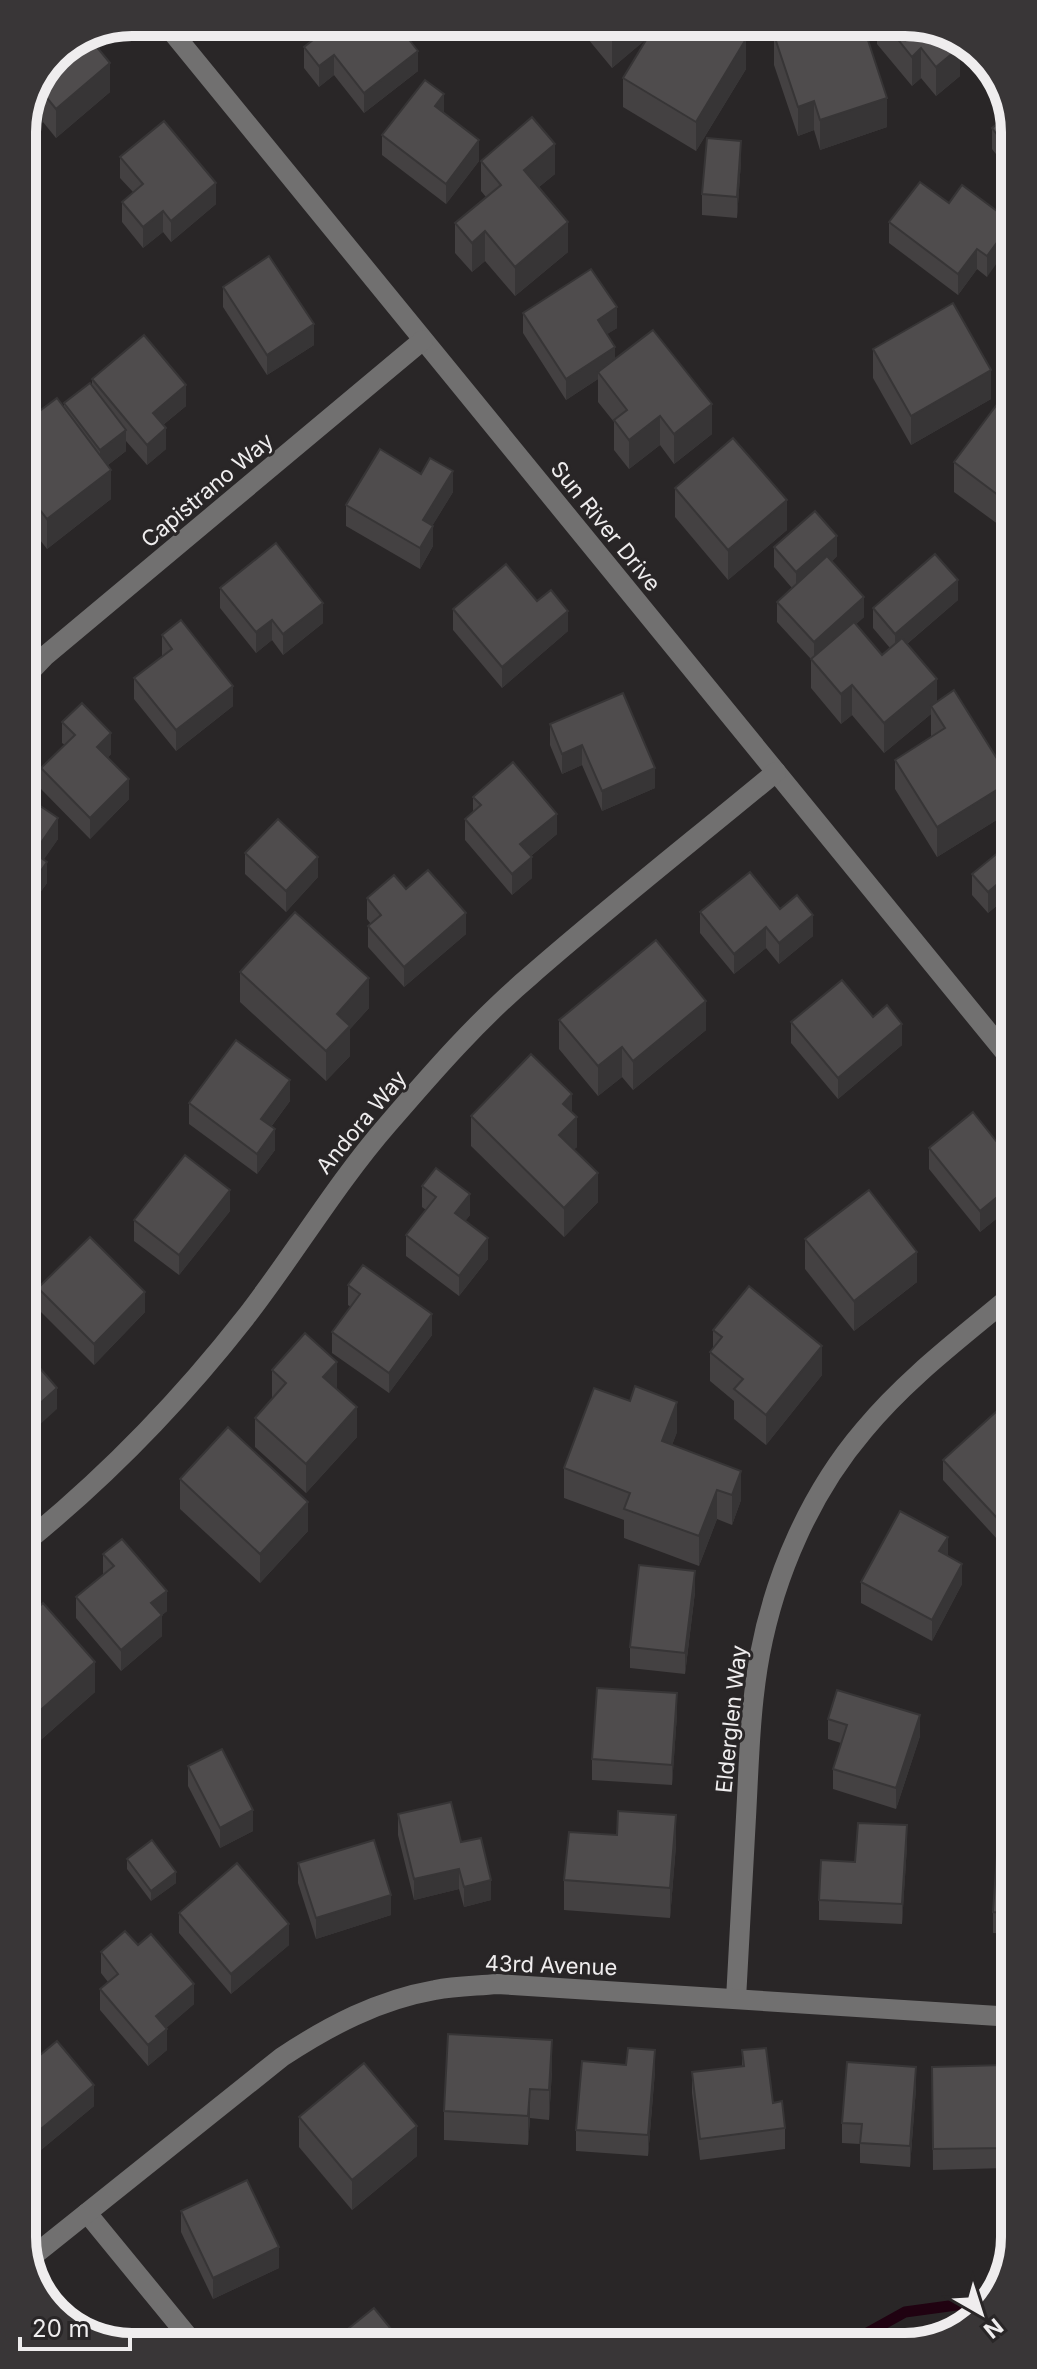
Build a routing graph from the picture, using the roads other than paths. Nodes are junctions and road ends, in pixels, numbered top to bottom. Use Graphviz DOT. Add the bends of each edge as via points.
graph roads {
  1 [pos="175,36"];
  2 [pos="423,340"];
  3 [pos="36,665"];
  4 [pos="776,772"];
  5 [pos="1001,1048"];
  6 [pos="1001,1304"];
  7 [pos="36,1533"];
  8 [pos="736,1999"];
  9 [pos="1001,2016"];
  10 [pos="87,2213"];
  11 [pos="38,2252"];
  12 [pos="185,2333"];
  1 -- 2 [label="street, Sun River Drive"];
  2 -- 3 [label="street, Capistrano Way"];
  2 -- 4 [label="street, Sun River Drive"];
  4 -- 5 [label="street, Sun River Drive"];
  4 -- 7 [label="street, Andora Way" via="528,977 455,1049 386,1125 195,1381 124,1456"];
  6 -- 8 [label="street, Elderglen Way" via="910,1379 863,1430 805,1520 781,1576 760,1652 751,1719"];
  8 -- 9 [label="street, 43rd Avenue"];
  8 -- 10 [label="street, 43rd Avenue" via="497,1984 434,1990 374,2006 282,2057"];
  10 -- 11 [label="street, 43rd Avenue"];
  10 -- 12 [label="street"];
}
